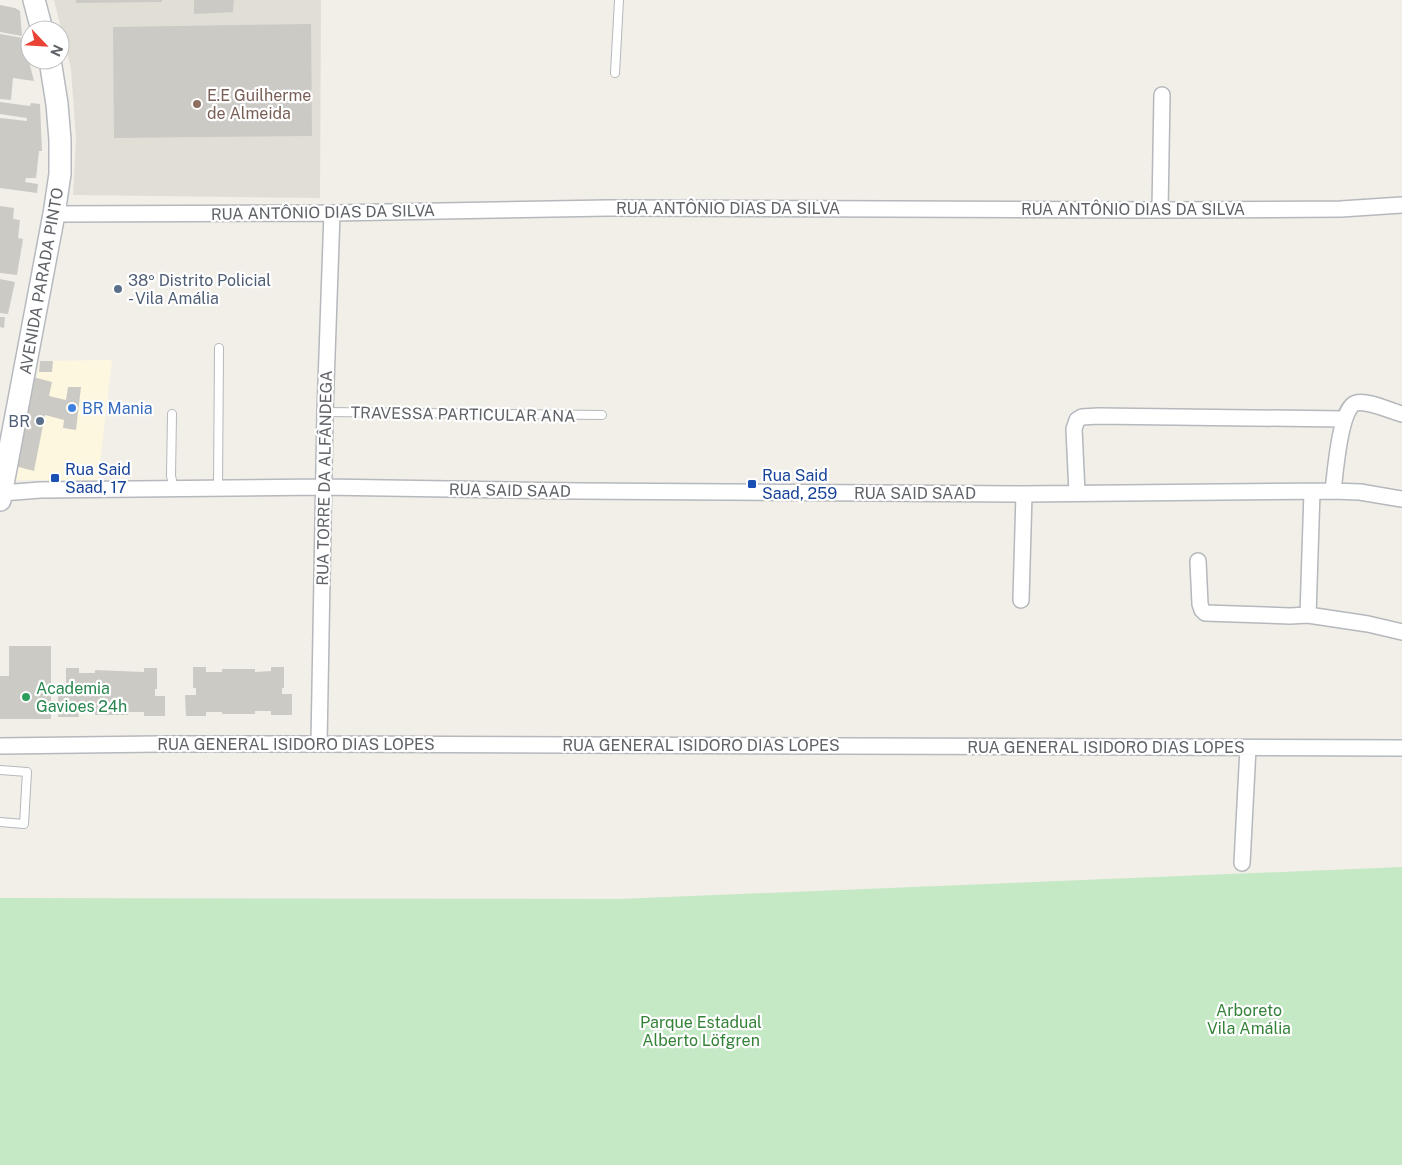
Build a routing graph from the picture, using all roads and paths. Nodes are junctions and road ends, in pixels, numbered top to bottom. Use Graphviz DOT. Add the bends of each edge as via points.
graph roads {
  1 [pos="34,0"];
  2 [pos="619,0"];
  3 [pos="39,20"];
  4 [pos="52,70"];
  5 [pos="615,73"];
  6 [pos="1162,94"];
  7 [pos="1402,205"];
  8 [pos="1160,210"];
  9 [pos="332,213"];
  10 [pos="54,214"];
  11 [pos="219,348"];
  12 [pos="325,412"];
  13 [pos="172,414"];
  14 [pos="1402,414"];
  15 [pos="602,415"];
  16 [pos="1343,419"];
  17 [pos="324,487"];
  18 [pos="218,488"];
  19 [pos="174,490"];
  20 [pos="1333,491"];
  21 [pos="1312,492"];
  22 [pos="1077,493"];
  23 [pos="1024,494"];
  24 [pos="1,496"];
  25 [pos="1402,499"];
  26 [pos="1198,561"];
  27 [pos="1021,600"];
  28 [pos="1308,616"];
  29 [pos="1402,632"];
  30 [pos="319,744"];
  31 [pos="0,746"];
  32 [pos="1248,748"];
  33 [pos="1402,748"];
  34 [pos="0,770"];
  35 [pos="0,822"];
  36 [pos="1242,863"];
  1 -- 3 [label="main road"];
  2 -- 5 [label="lane"];
  4 -- 10 [label="main road, AVENIDA PARADA PINTO" via="60,140 60,174"];
  6 -- 8 [label="street"];
  7 -- 8 [label="street, RUA ANTÔNIO DIAS DA SILVA"];
  8 -- 9 [label="street, RUA ANTÔNIO DIAS DA SILVA" via="608,208"];
  9 -- 10 [label="street, RUA ANTÔNIO DIAS DA SILVA"];
  9 -- 12 [label="street, RUA TORRE DA ALFÂNDEGA"];
  10 -- 24 [label="main road, AVENIDA PARADA PINTO"];
  11 -- 18 [label="lane"];
  12 -- 15 [label="lane, TRAVESSA PARTICULAR ANA"];
  12 -- 17 [label="street, RUA TORRE DA ALFÂNDEGA"];
  13 -- 19 [label="lane" via="171,476"];
  14 -- 16 [label="street" via="1358,402 1350,406"];
  16 -- 20 [label="street"];
  16 -- 22 [label="street" via="1082,417 1077,420 1074,430"];
  17 -- 18 [label="street, RUA SAID SAAD"];
  17 -- 23 [label="street, RUA SAID SAAD"];
  17 -- 30 [label="street, RUA TORRE DA ALFÂNDEGA"];
  18 -- 19 [label="street, RUA SAID SAAD"];
  19 -- 24 [label="street, RUA SAID SAAD" via="40,490"];
  20 -- 21 [label="street, RUA SAID SAAD"];
  20 -- 25 [label="street, RUA SAID SAAD"];
  21 -- 22 [label="street, RUA SAID SAAD"];
  21 -- 28 [label="street"];
  22 -- 23 [label="street, RUA SAID SAAD"];
  23 -- 27 [label="street"];
  26 -- 28 [label="street" via="1200,604 1205,613"];
  28 -- 29 [label="street"];
  30 -- 31 [label="street, RUA GENERAL ISIDORO DIAS LOPES"];
  30 -- 32 [label="street, RUA GENERAL ISIDORO DIAS LOPES"];
  32 -- 33 [label="street, RUA GENERAL ISIDORO DIAS LOPES"];
  32 -- 36 [label="street"];
  34 -- 35 [label="lane" via="27,772 24,824"];
}
